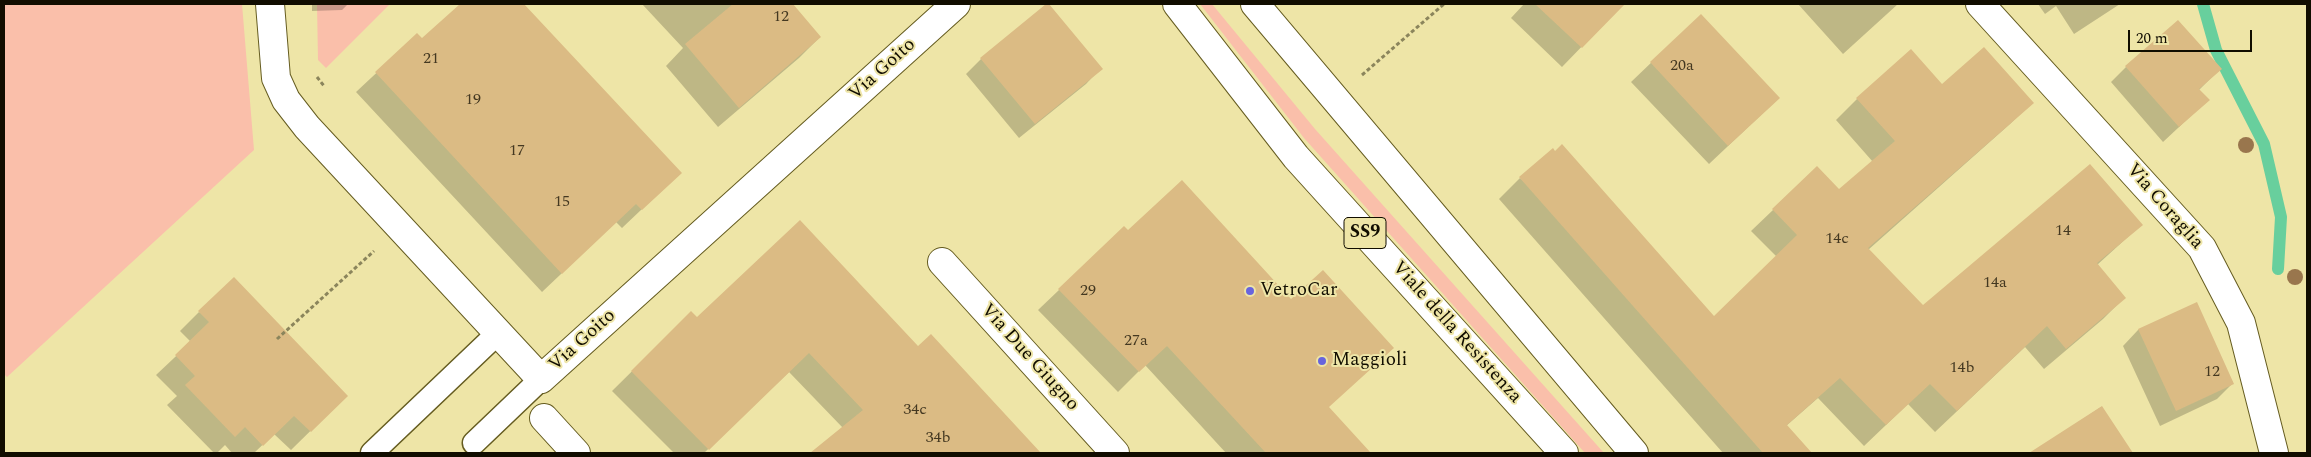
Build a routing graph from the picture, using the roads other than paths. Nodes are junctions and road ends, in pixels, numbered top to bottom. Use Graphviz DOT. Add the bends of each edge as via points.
graph roads {
  1 [pos="270,4"];
  2 [pos="956,4"];
  3 [pos="1177,4"];
  4 [pos="1255,4"];
  5 [pos="1980,4"];
  6 [pos="942,262"];
  7 [pos="498,333"];
  8 [pos="541,379"];
  9 [pos="544,418"];
  10 [pos="474,443"];
  11 [pos="372,453"];
  12 [pos="576,453"];
  13 [pos="1116,453"];
  14 [pos="1564,453"];
  15 [pos="1634,453"];
  16 [pos="2274,453"];
  1 -- 7 [label="street, Via Goito" via="276,78 286,100 307,127"];
  2 -- 8 [label="street, Via Goito"];
  3 -- 14 [label="street, Viale della Resistenza / SS9" via="1296,157"];
  4 -- 15 [label="street"];
  5 -- 16 [label="street, Via Coraglia" via="2202,248 2242,323"];
  6 -- 13 [label="street, Via Due Giugno"];
  7 -- 8 [label="street, Via Goito"];
  7 -- 11 [label="lane"];
  8 -- 10 [label="lane"];
  9 -- 12 [label="street"];
}
